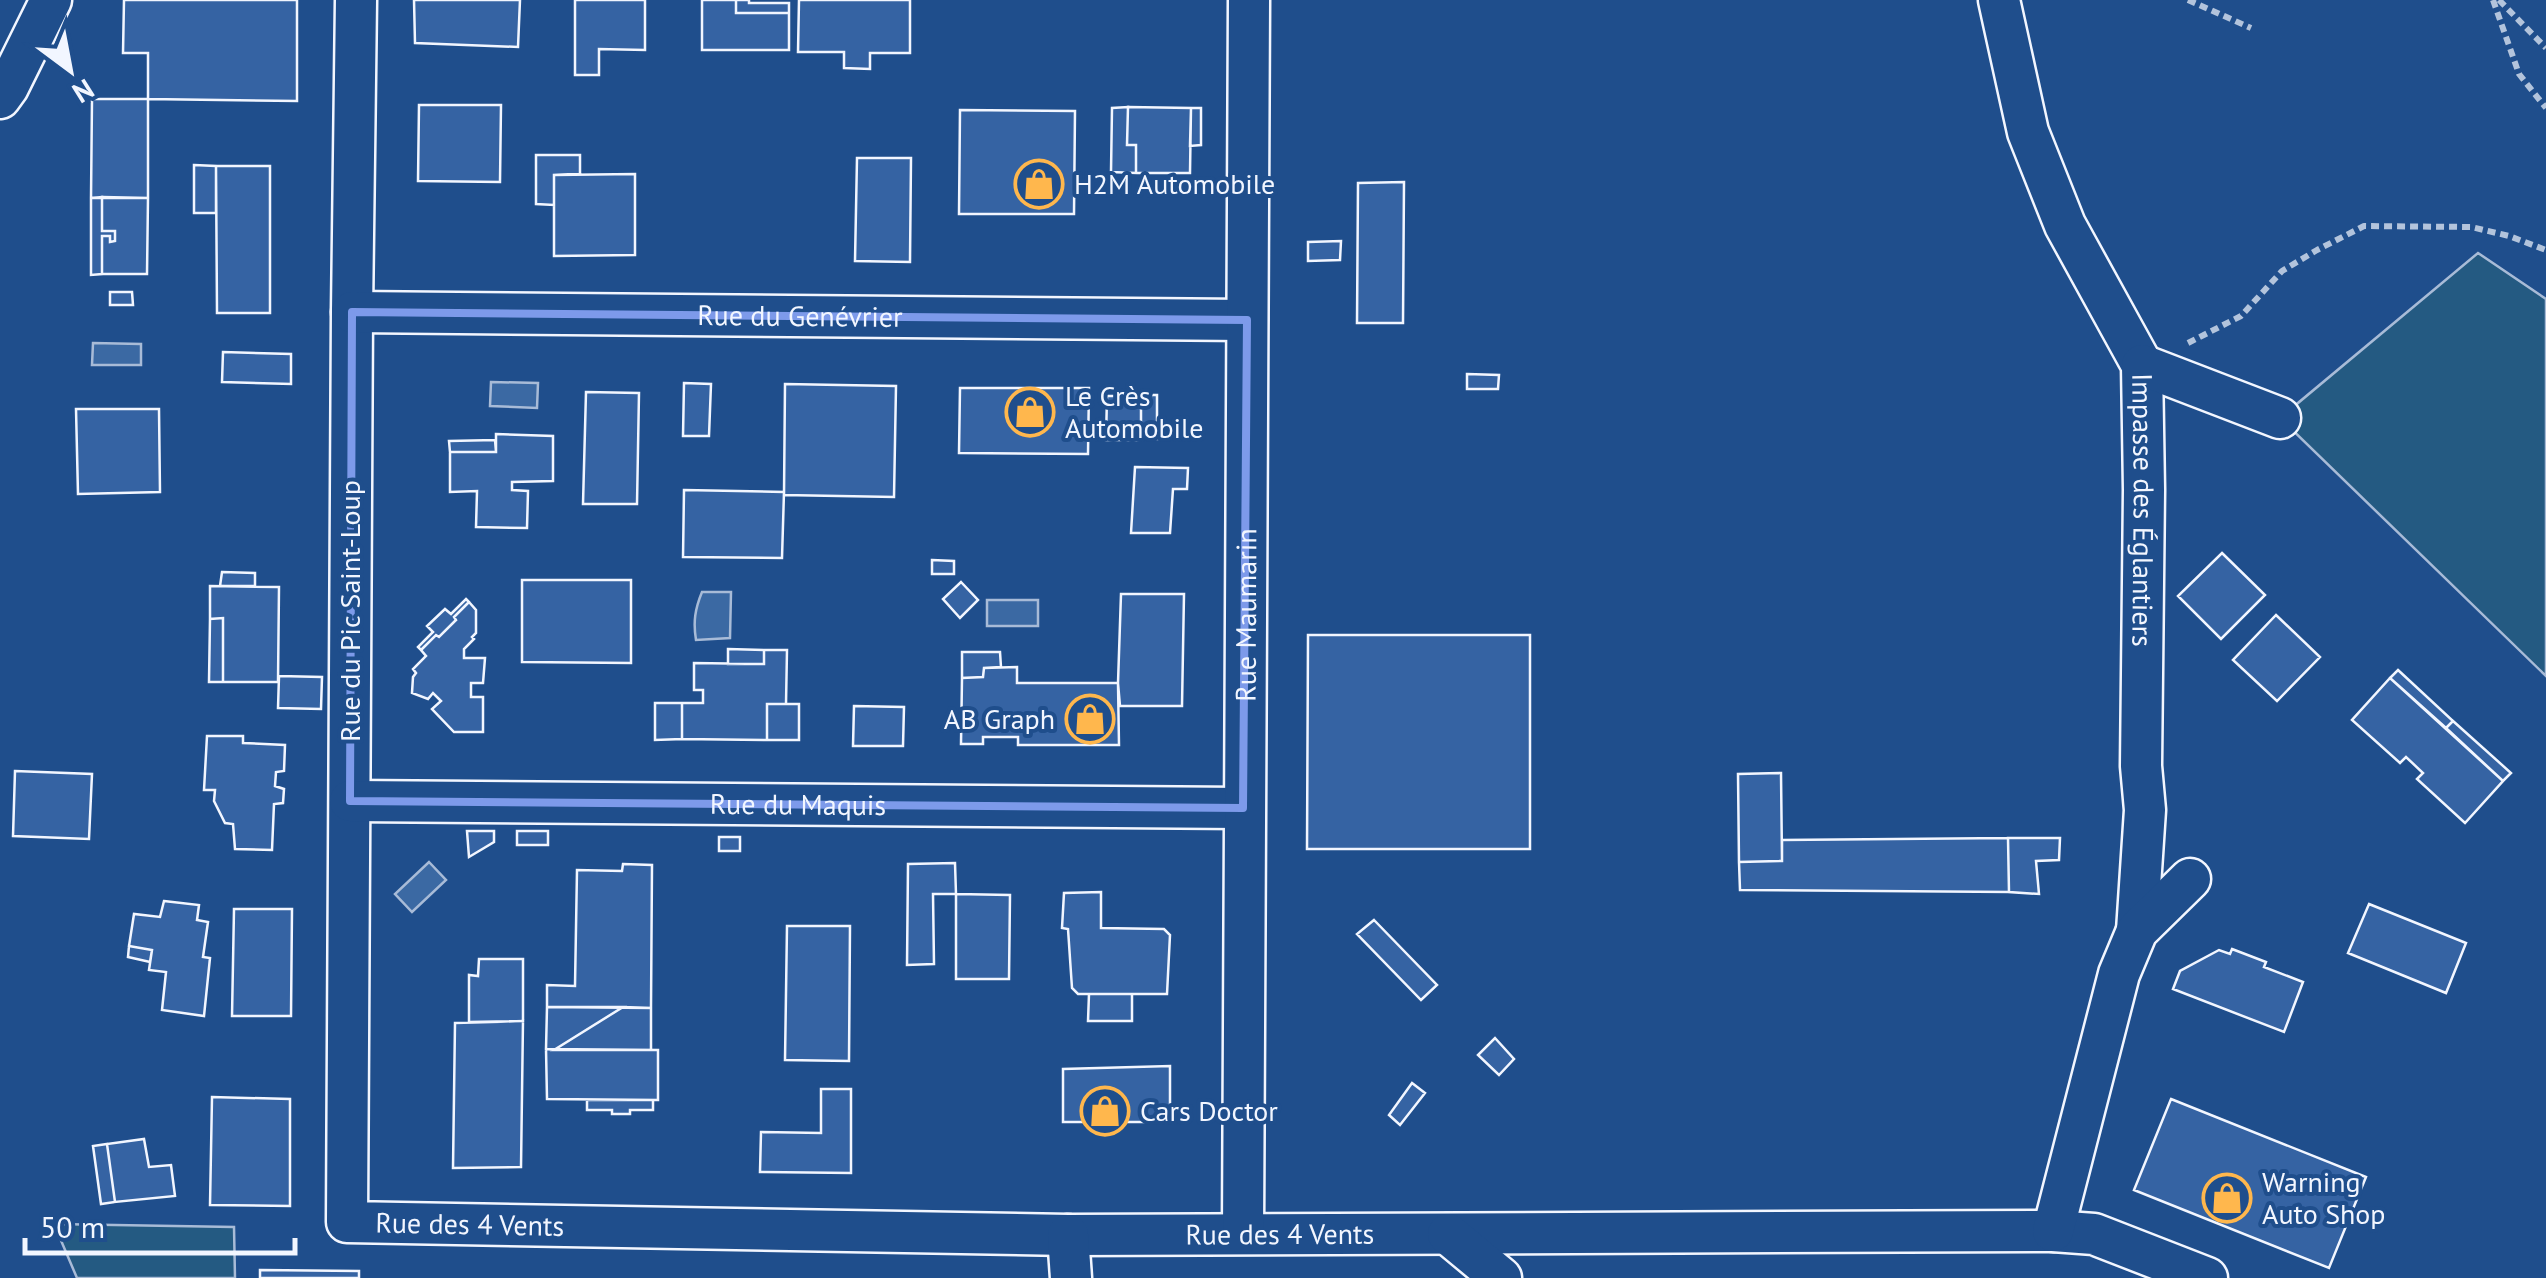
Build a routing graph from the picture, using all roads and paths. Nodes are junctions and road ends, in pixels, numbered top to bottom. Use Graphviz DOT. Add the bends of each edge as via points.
graph roads {
  1 [pos="51,0"];
  2 [pos="356,0"];
  3 [pos="1248,0"];
  4 [pos="1999,0"];
  5 [pos="2188,0"];
  6 [pos="2496,0"];
  7 [pos="2251,28"];
  8 [pos="2546,48"];
  9 [pos="0,98"];
  10 [pos="2546,108"];
  11 [pos="2546,250"];
  12 [pos="352,312"];
  13 [pos="1247,320"];
  14 [pos="2142,366"];
  15 [pos="2280,418"];
  16 [pos="350,802"];
  17 [pos="1243,808"];
  18 [pos="2190,879"];
  19 [pos="2137,931"];
  20 [pos="347,1222"];
  21 [pos="2053,1231"];
  22 [pos="1243,1233"];
  23 [pos="1448,1234"];
  24 [pos="1068,1235"];
  25 [pos="1071,1278"];
  26 [pos="1501,1278"];
  27 [pos="2207,1278"];
  1 -- 9 [label="street"];
  2 -- 12 [label="street, Rue du Pic Saint-Loup"];
  3 -- 13 [label="street, Rue Maumarin"];
  4 -- 14 [label="street, Impasse des Églantiers" via="2028,132 2065,225"];
  5 -- 7 [label="path"];
  6 -- 8 [label="path"];
  6 -- 10 [label="path" via="2519,74"];
  11 -- 14 [label="path" via="2472,228 2364,226 2282,271 2241,316"];
  12 -- 13 [label="street, Rue du Genévrier"];
  12 -- 16 [label="street, Rue du Pic Saint-Loup"];
  13 -- 17 [label="street, Rue Maumarin"];
  14 -- 15 [label="street"];
  14 -- 19 [label="street, Impasse des Églantiers" via="2145,810"];
  16 -- 17 [label="street, Rue du Maquis"];
  16 -- 20 [label="street, Rue du Pic Saint-Loup"];
  17 -- 22 [label="street, Rue Maumarin"];
  18 -- 19 [label="street, Impasse des Églantiers"];
  19 -- 21 [label="street, Impasse des Églantiers" via="2119,974"];
  20 -- 24 [label="street, Rue des 4 Vents"];
  21 -- 23 [label="street, Rue des 4 Vents"];
  21 -- 27 [label="street, Rue des 4 Vents" via="2094,1234"];
  22 -- 23 [label="street, Rue des 4 Vents"];
  22 -- 24 [label="street, Rue des 4 Vents"];
  23 -- 26 [label="street"];
  24 -- 25 [label="street"];
}
